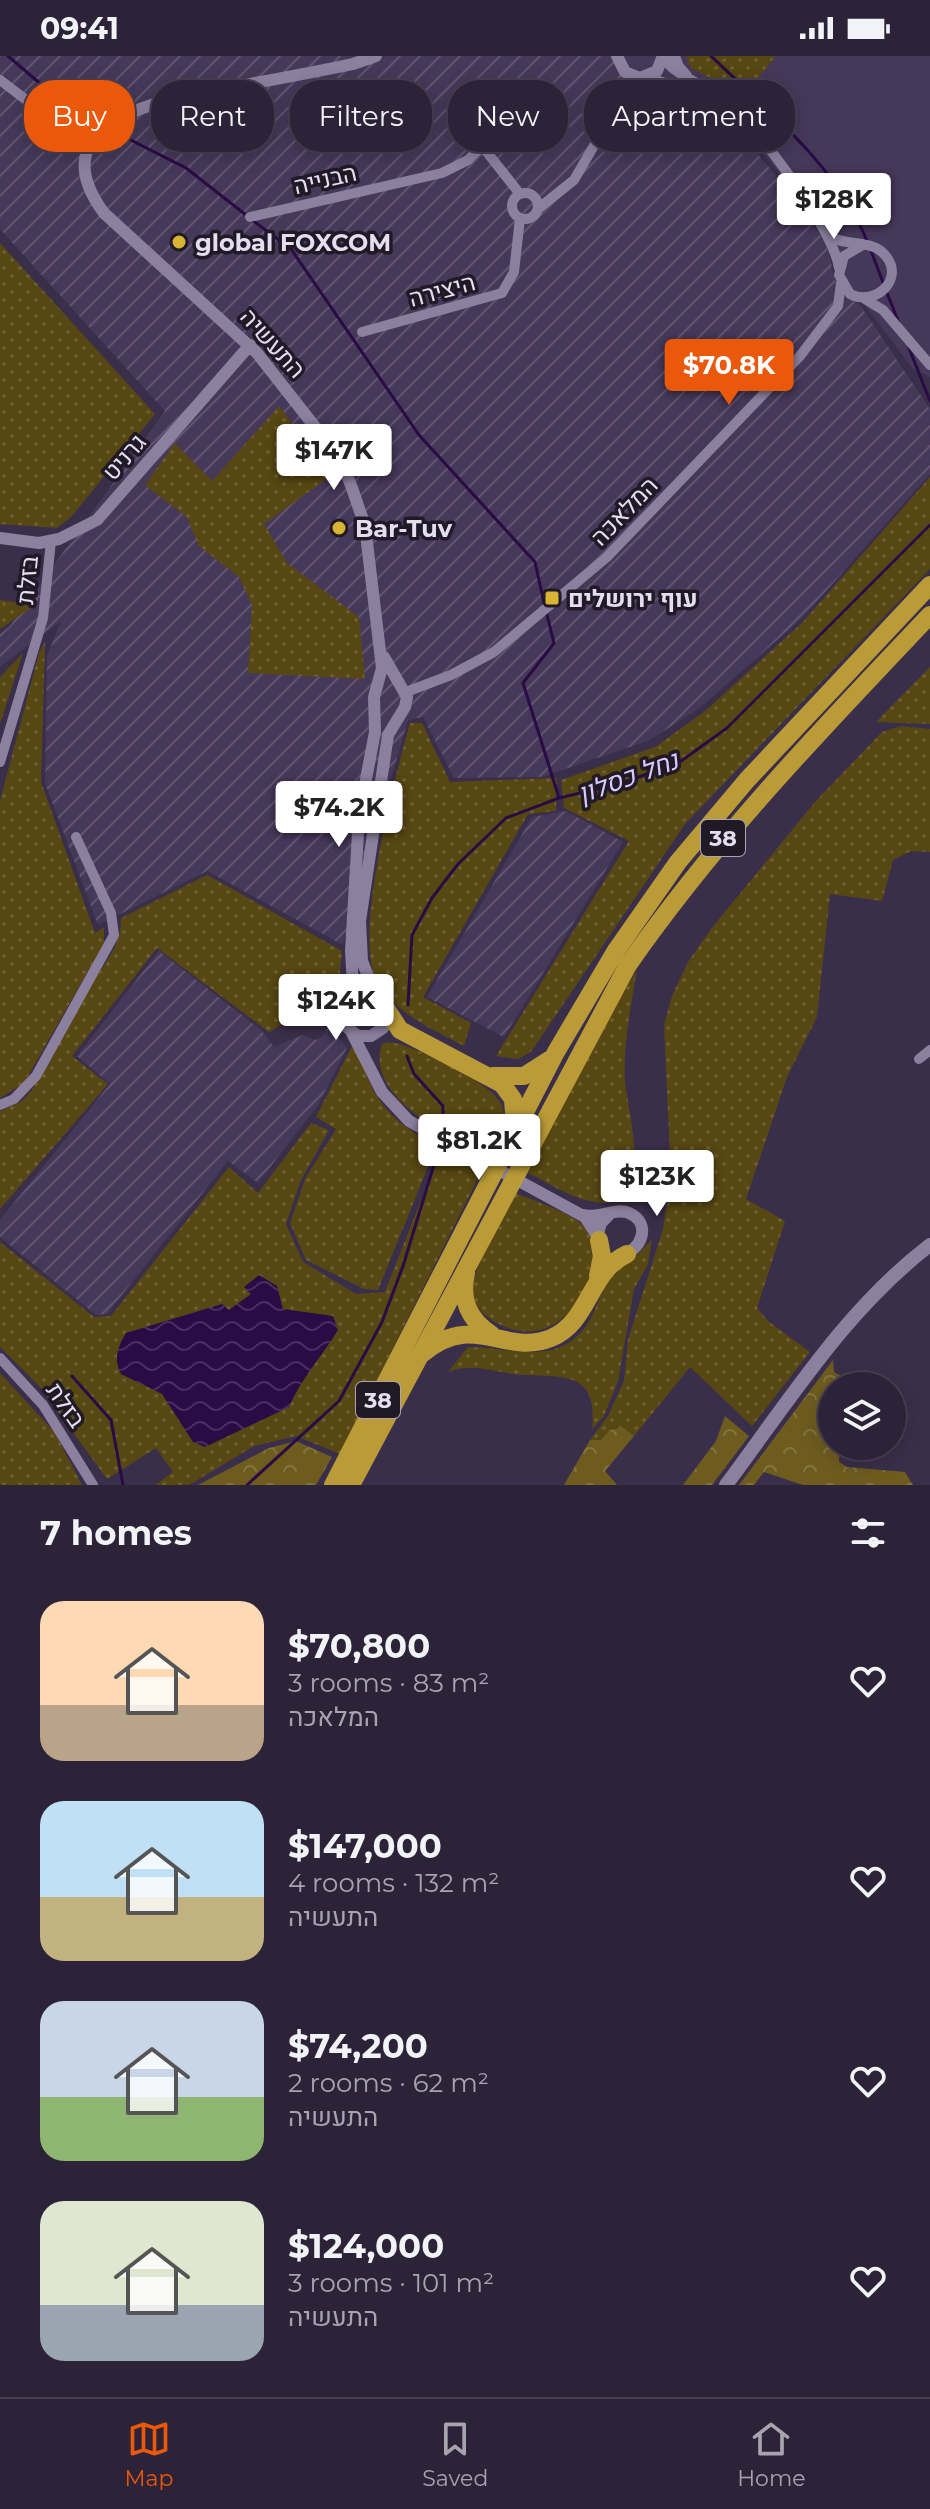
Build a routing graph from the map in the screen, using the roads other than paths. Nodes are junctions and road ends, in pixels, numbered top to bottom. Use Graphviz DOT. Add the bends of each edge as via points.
graph roads {
  1 [pos="376,56"];
  2 [pos="663,56"];
  3 [pos="674,56"];
  4 [pos="618,57"];
  5 [pos="686,76"];
  6 [pos="640,77"];
  7 [pos="0,80"];
  8 [pos="663,80"];
  9 [pos="693,80"];
  10 [pos="24,98"];
  11 [pos="135,111"];
  12 [pos="88,152"];
  13 [pos="769,152"];
  14 [pos="520,194"];
  15 [pos="539,208"];
  16 [pos="250,217"];
  17 [pos="520,218"];
  18 [pos="825,233"];
  19 [pos="861,246"];
  20 [pos="839,268"];
  21 [pos="841,283"];
  22 [pos="889,284"];
  23 [pos="862,298"];
  24 [pos="834,312"];
  25 [pos="890,319"];
  26 [pos="362,332"];
  27 [pos="250,345"];
  28 [pos="930,365"];
  29 [pos="0,538"];
  30 [pos="51,541"];
  31 [pos="930,585"];
  32 [pos="930,615"];
  33 [pos="382,652"];
  34 [pos="378,688"];
  35 [pos="402,688"];
  36 [pos="375,705"];
  37 [pos="398,714"];
  38 [pos="0,762"];
  39 [pos="76,837"];
  40 [pos="348,1002"];
  41 [pos="381,1003"];
  42 [pos="352,1033"];
  43 [pos="378,1033"];
  44 [pos="408,1035"];
  45 [pos="930,1050"];
  46 [pos="556,1052"];
  47 [pos="919,1059"];
  48 [pos="369,1065"];
  49 [pos="485,1073"];
  50 [pos="0,1105"];
  51 [pos="515,1132"];
  52 [pos="580,1214"];
  53 [pos="610,1214"];
  54 [pos="599,1238"];
  55 [pos="930,1245"];
  56 [pos="627,1254"];
  57 [pos="471,1258"];
  58 [pos="595,1285"];
  59 [pos="492,1335"];
  60 [pos="0,1358"];
  61 [pos="417,1359"];
  62 [pos="91,1483"];
  63 [pos="333,1485"];
  64 [pos="351,1485"];
  65 [pos="726,1485"];
  1 -- 11 [label="street"];
  2 -- 5 [label="street"];
  2 -- 6 [label="street" via="657,71"];
  3 -- 5 [label="street"];
  4 -- 6 [label="street" via="625,72"];
  5 -- 9 [label="street"];
  6 -- 8 [label="street"];
  6 -- 15 [label="street" via="574,180"];
  7 -- 10 [label="street"];
  12 -- 27 [label="street, התעשיה" via="86,176 104,213"];
  13 -- 18 [label="street"];
  14 -- 15 [label="street" via="534,196"];
  14 -- 16 [label="street, הבנייה" via="482,146 442,173"];
  14 -- 17 [label="street" via="512,208"];
  15 -- 17 [label="street" via="533,217"];
  17 -- 26 [label="street, היצירה" via="514,272 502,293"];
  18 -- 19 [label="street"];
  18 -- 20 [label="street"];
  19 -- 20 [label="street" via="846,253"];
  19 -- 22 [label="street" via="887,256"];
  20 -- 21 [label="street"];
  21 -- 23 [label="street"];
  21 -- 24 [label="street, המלאכה"];
  22 -- 23 [label="street" via="878,295"];
  22 -- 25 [label="street"];
  23 -- 24 [label="street, המלאכה"];
  23 -- 25 [label="street"];
  24 -- 35 [label="street, המלאכה" via="785,374 578,584 494,652 451,675"];
  25 -- 28 [label="street"];
  27 -- 30 [label="street, גרניט" via="97,520"];
  27 -- 33 [label="street, התעשיה" via="341,460 365,526"];
  29 -- 30 [label="street, גרניט"];
  30 -- 38 [label="street, בזלת" via="43,618"];
  31 -- 46 [label="highway, 38" via="747,780 678,862 615,952"];
  32 -- 57 [label="highway, 38" via="734,824 678,893 599,1016"];
  33 -- 34 [label="street, התעשיה"];
  33 -- 35 [label="street, התעשיה"];
  34 -- 35 [label="street" via="387,683"];
  34 -- 36 [label="street"];
  35 -- 37 [label="street" via="405,707"];
  36 -- 37 [label="street" via="382,714"];
  36 -- 40 [label="street" via="359,816 353,986"];
  37 -- 41 [label="street" via="388,735 360,921 362,961"];
  39 -- 50 [label="street" via="111,913 114,935 36,1076 14,1099"];
  40 -- 41 [label="street" via="359,994"];
  40 -- 42 [label="street" via="344,1019"];
  41 -- 43 [label="street" via="386,1022"];
  41 -- 44 [label="highway" via="393,1024"];
  42 -- 43 [label="street"];
  42 -- 48 [label="street"];
  43 -- 44 [label="highway"];
  43 -- 48 [label="street" via="369,1045"];
  44 -- 49 [label="highway"];
  45 -- 47 [label="street"];
  46 -- 49 [label="highway" via="524,1076"];
  46 -- 51 [label="highway, 38"];
  48 -- 52 [label="street" via="394,1107 434,1138"];
  49 -- 51 [label="highway" via="510,1094"];
  51 -- 63 [label="highway, 38"];
  52 -- 53 [label="street"];
  52 -- 54 [label="street"];
  53 -- 54 [label="street" via="601,1223"];
  53 -- 56 [label="street" via="627,1212 640,1223 640,1243"];
  54 -- 56 [label="street" via="610,1253"];
  54 -- 58 [label="highway" via="602,1264"];
  55 -- 65 [label="main road" via="848,1322"];
  56 -- 58 [label="highway" via="609,1265"];
  57 -- 59 [label="highway" via="464,1278 465,1304 477,1324"];
  57 -- 61 [label="highway, 38"];
  58 -- 59 [label="highway" via="577,1318 554,1337 526,1342"];
  59 -- 61 [label="highway" via="453,1336"];
  60 -- 62 [label="street, בזלת" via="37,1397"];
  61 -- 64 [label="highway, 38"];
}
